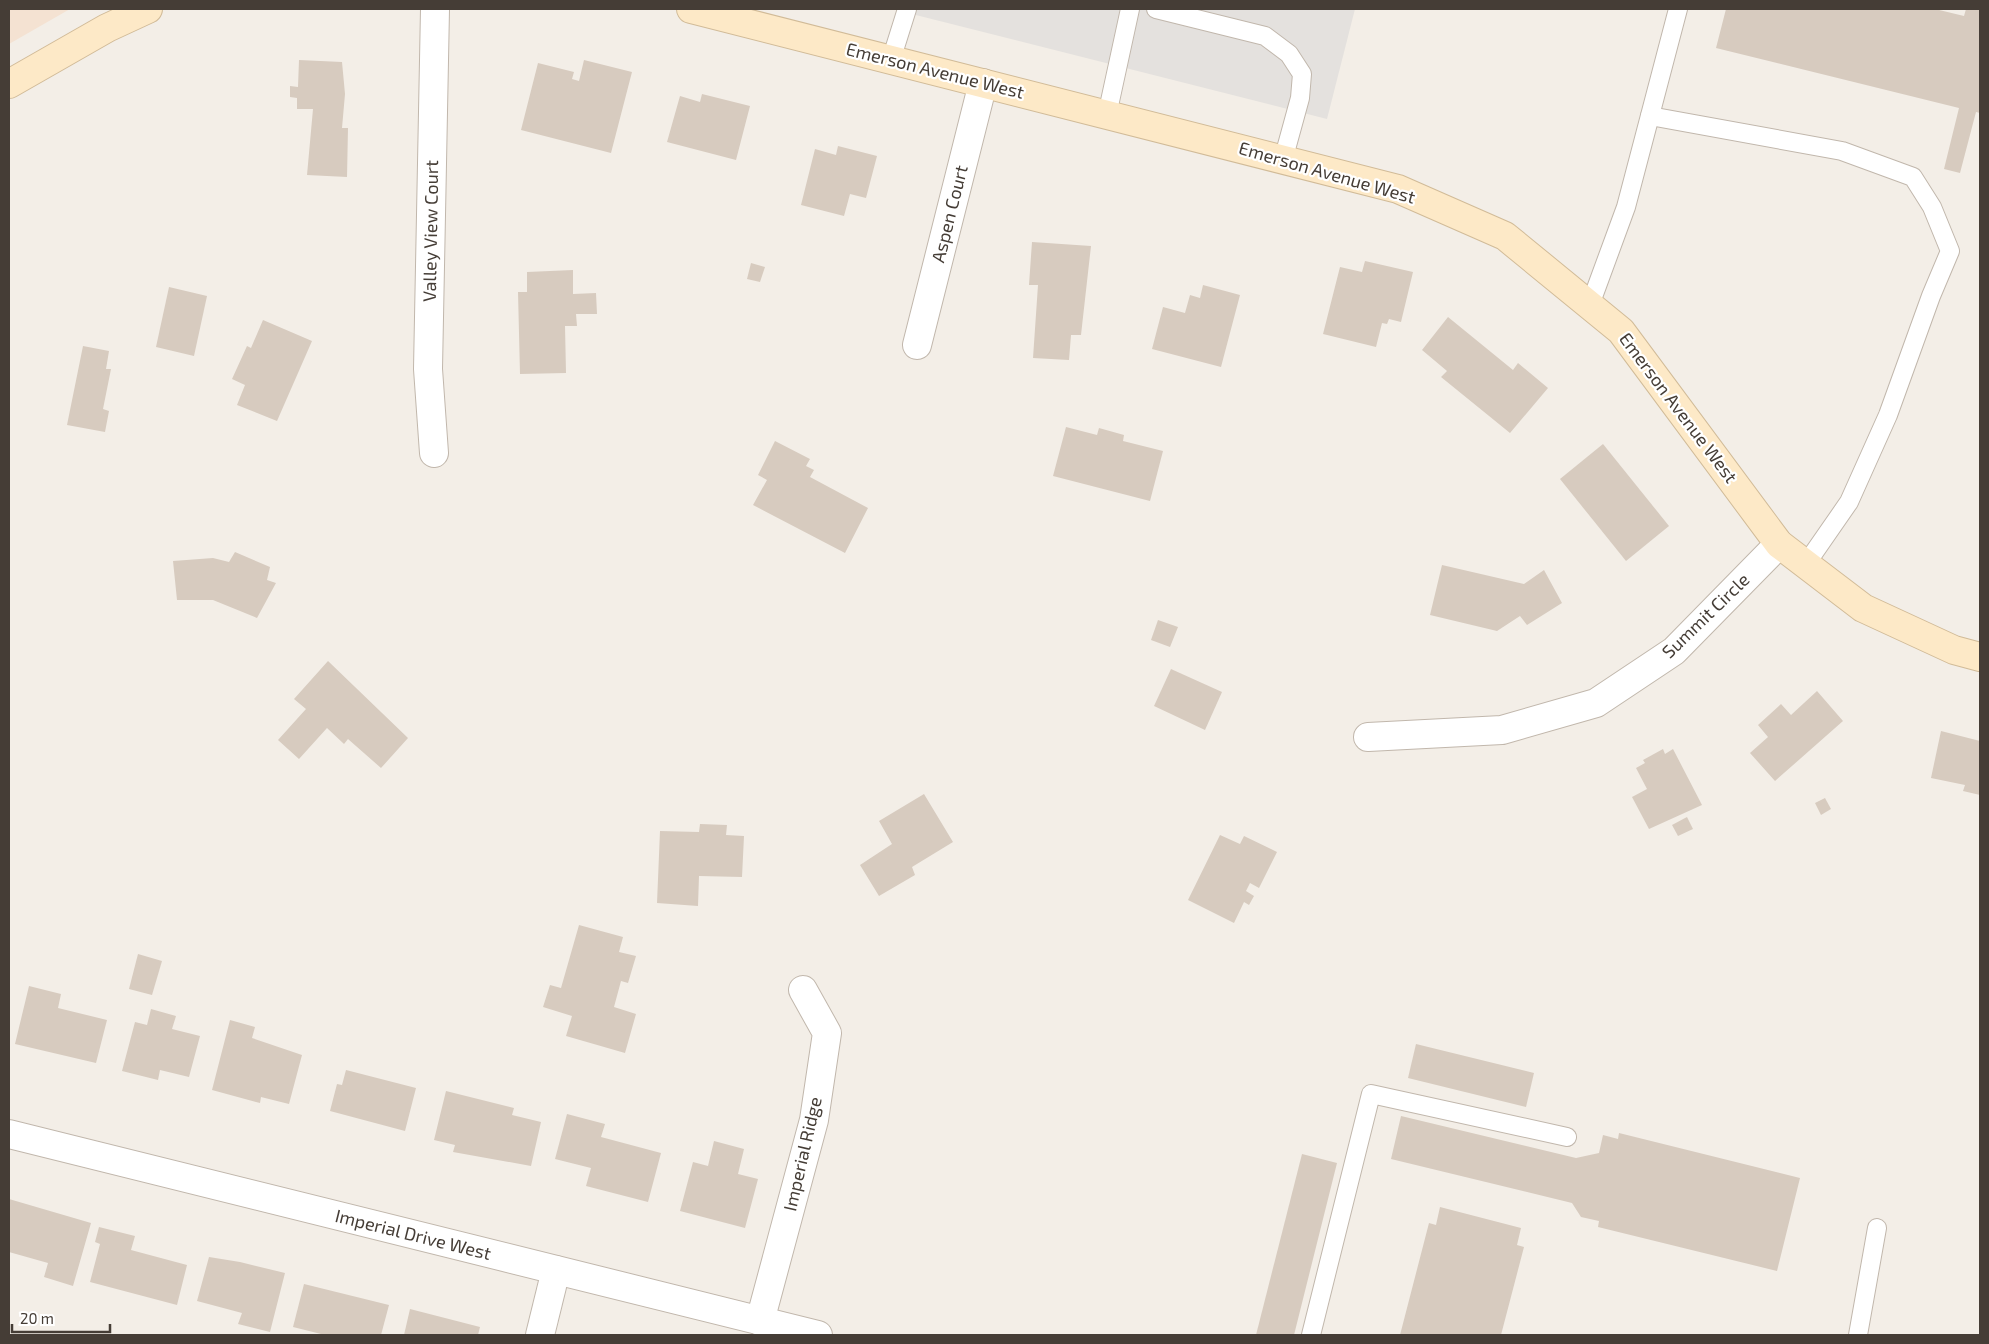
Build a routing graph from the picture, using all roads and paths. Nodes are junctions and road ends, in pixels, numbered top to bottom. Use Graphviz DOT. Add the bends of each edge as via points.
graph roads {
  1 [pos="148,9"];
  2 [pos="435,9"];
  3 [pos="691,9"];
  4 [pos="907,9"];
  5 [pos="1130,9"];
  6 [pos="1156,9"];
  7 [pos="1678,9"];
  8 [pos="891,60"];
  9 [pos="983,83"];
  10 [pos="9,84"];
  11 [pos="1106,115"];
  12 [pos="1650,116"];
  13 [pos="1283,160"];
  14 [pos="1590,306"];
  15 [pos="917,345"];
  16 [pos="434,453"];
  17 [pos="1779,544"];
  18 [pos="1806,564"];
  19 [pos="1980,657"];
  20 [pos="1368,737"];
  21 [pos="802,990"];
  22 [pos="9,1134"];
  23 [pos="1567,1137"];
  24 [pos="1877,1228"];
  25 [pos="556,1270"];
  26 [pos="760,1321"];
  27 [pos="540,1335"];
  28 [pos="818,1335"];
  29 [pos="1312,1335"];
  30 [pos="1858,1335"];
  1 -- 10 [label="street" via="107,28"];
  2 -- 16 [label="street, Valley View Court" via="428,369"];
  3 -- 8 [label="street, Emerson Avenue West"];
  4 -- 8 [label="lane"];
  5 -- 11 [label="lane"];
  6 -- 13 [label="lane" via="1265,36 1289,54 1302,74 1300,98"];
  7 -- 12 [label="lane"];
  8 -- 9 [label="street, Emerson Avenue West"];
  9 -- 11 [label="street, Emerson Avenue West"];
  9 -- 15 [label="street, Aspen Court"];
  11 -- 13 [label="street, Emerson Avenue West"];
  12 -- 14 [label="lane" via="1626,207"];
  12 -- 18 [label="lane" via="1842,151 1912,177 1932,207 1950,251 1888,415 1849,502"];
  13 -- 14 [label="street, Emerson Avenue West" via="1398,189 1505,236"];
  14 -- 17 [label="street, Emerson Avenue West" via="1621,331"];
  17 -- 18 [label="street, Emerson Avenue West"];
  17 -- 20 [label="street, Summit Circle" via="1674,651 1596,703 1502,730"];
  18 -- 19 [label="street, Emerson Avenue West" via="1863,608 1954,650"];
  21 -- 26 [label="street, Imperial Ridge" via="827,1032 814,1120"];
  22 -- 25 [label="street, Imperial Drive West"];
  23 -- 29 [label="lane" via="1371,1094"];
  24 -- 30 [label="lane"];
  25 -- 26 [label="street, Imperial Drive West"];
  25 -- 27 [label="street"];
  26 -- 28 [label="street, Imperial Drive West"];
}
